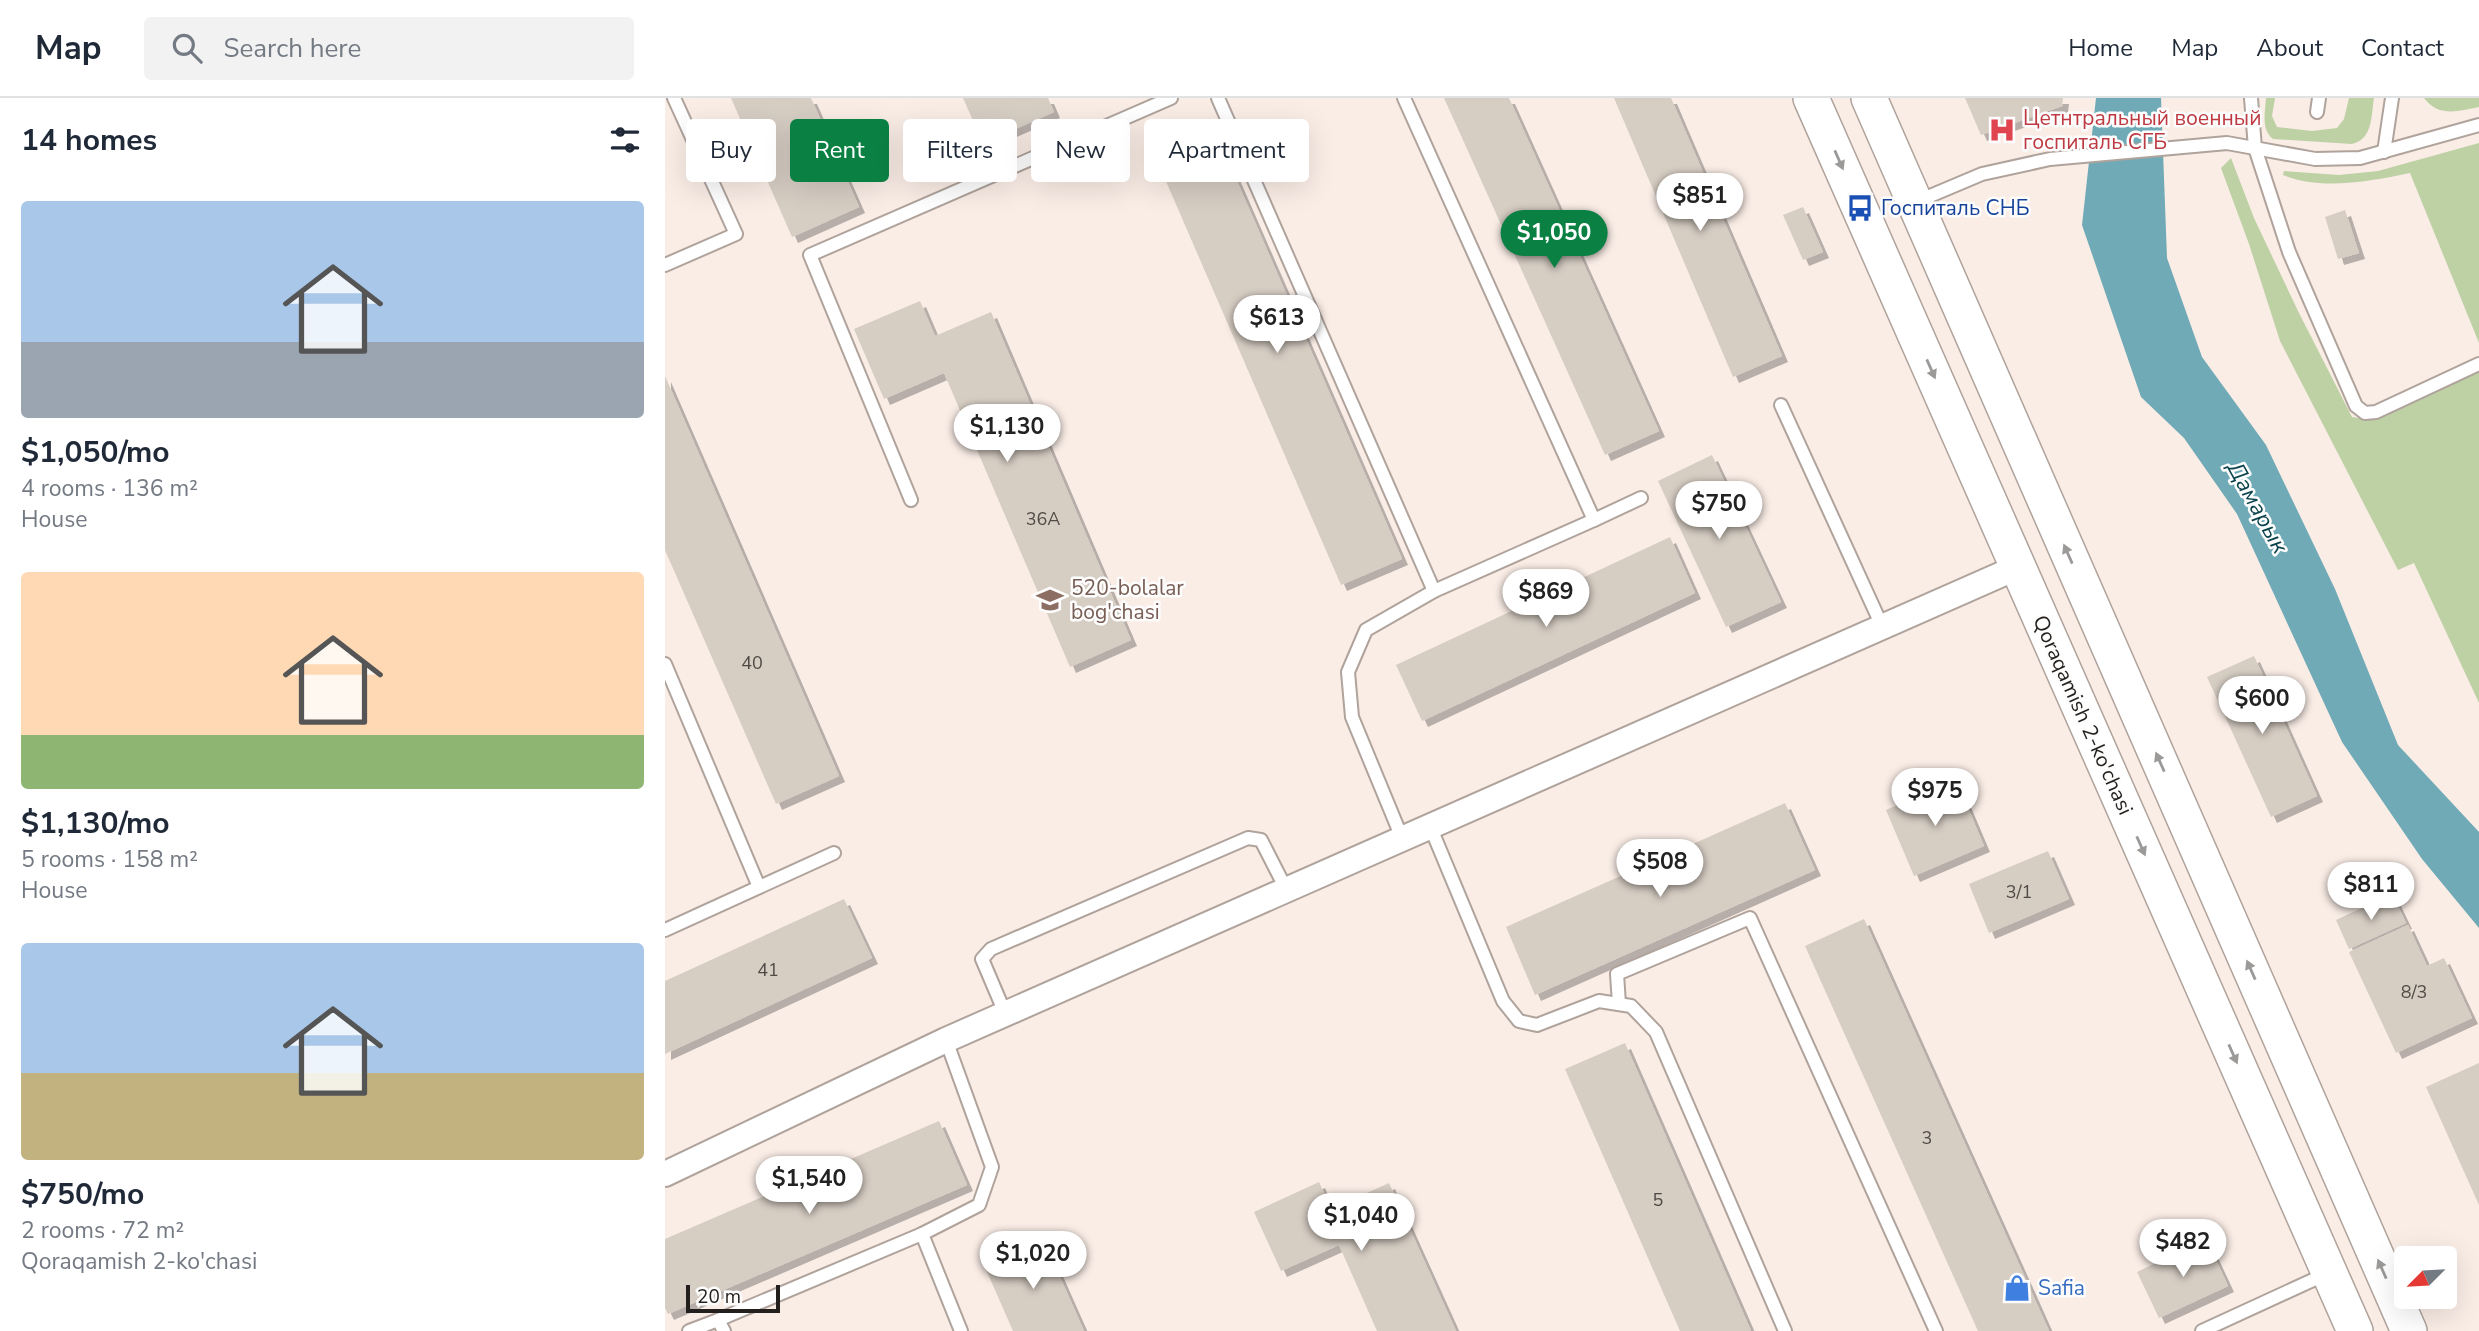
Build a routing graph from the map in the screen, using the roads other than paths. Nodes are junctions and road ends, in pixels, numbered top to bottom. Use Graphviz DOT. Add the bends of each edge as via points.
graph roads {
  1 [pos="674,98"];
  2 [pos="1171,98"];
  3 [pos="1219,98"];
  4 [pos="1403,98"];
  5 [pos="1811,98"];
  6 [pos="1869,98"];
  7 [pos="2251,98"];
  8 [pos="2319,98"];
  9 [pos="2392,98"];
  10 [pos="2317,112"];
  11 [pos="2479,125"];
  12 [pos="2255,148"];
  13 [pos="2384,152"];
  14 [pos="1915,203"];
  15 [pos="665,265"];
  16 [pos="2479,364"];
  17 [pos="2001,401"];
  18 [pos="1781,405"];
  19 [pos="1955,422"];
  20 [pos="1641,498"];
  21 [pos="911,500"];
  22 [pos="1594,520"];
  23 [pos="2018,567"];
  24 [pos="1434,591"];
  25 [pos="1881,626"];
  26 [pos="665,664"];
  27 [pos="1430,826"];
  28 [pos="1402,838"];
  29 [pos="834,853"];
  30 [pos="759,887"];
  31 [pos="1286,889"];
  32 [pos="665,930"];
  33 [pos="1619,1004"];
  34 [pos="1005,1013"];
  35 [pos="946,1040"];
  36 [pos="665,1174"];
  37 [pos="922,1234"];
  38 [pos="2329,1273"];
  39 [pos="721,1325"];
  40 [pos="689,1331"];
  41 [pos="961,1331"];
  42 [pos="1785,1331"];
  43 [pos="1936,1331"];
  44 [pos="2202,1331"];
  45 [pos="2355,1331"];
  46 [pos="2409,1331"];
  1 -- 15 [label="lane" via="736,234"];
  2 -- 21 [label="lane" via="810,255"];
  3 -- 24 [label="lane"];
  4 -- 22 [label="lane"];
  5 -- 19 [label="main road, Qoraqamish 2-ko'chasi, one-way"];
  6 -- 14 [label="main road"];
  7 -- 12 [label="lane"];
  8 -- 10 [label="lane"];
  9 -- 13 [label="lane"];
  11 -- 13 [label="lane"];
  12 -- 13 [label="lane" via="2336,160"];
  12 -- 14 [label="lane" via="2227,143 2050,159 1982,174"];
  12 -- 16 [label="lane" via="2289,252 2361,411 2376,412"];
  14 -- 17 [label="main road"];
  17 -- 19 [label="main road"];
  46 -- 17 [label="main road, one-way"];
  18 -- 25 [label="lane"];
  19 -- 23 [label="main road, Qoraqamish 2-ko'chasi"];
  20 -- 22 [label="lane"];
  22 -- 24 [label="lane"];
  23 -- 25 [label="street"];
  23 -- 38 [label="main road, Qoraqamish 2-ko'chasi, one-way"];
  24 -- 28 [label="lane" via="1366,630 1348,672 1352,717"];
  25 -- 27 [label="street"];
  26 -- 30 [label="lane"];
  27 -- 28 [label="street"];
  27 -- 33 [label="lane" via="1503,1001 1518,1021 1537,1026 1598,1001"];
  28 -- 31 [label="street"];
  29 -- 30 [label="lane"];
  30 -- 32 [label="lane"];
  31 -- 34 [label="street"];
  31 -- 34 [label="lane" via="1261,839 1248,838 991,949 982,959"];
  33 -- 42 [label="lane" via="1630,1006 1656,1032"];
  33 -- 43 [label="lane" via="1617,974 1750,918"];
  34 -- 35 [label="street"];
  35 -- 36 [label="street"];
  35 -- 37 [label="lane" via="992,1167 979,1205"];
  37 -- 39 [label="lane"];
  37 -- 41 [label="lane"];
  38 -- 44 [label="lane"];
  38 -- 45 [label="main road, Qoraqamish 2-ko'chasi"];
  39 -- 40 [label="lane"];
}
